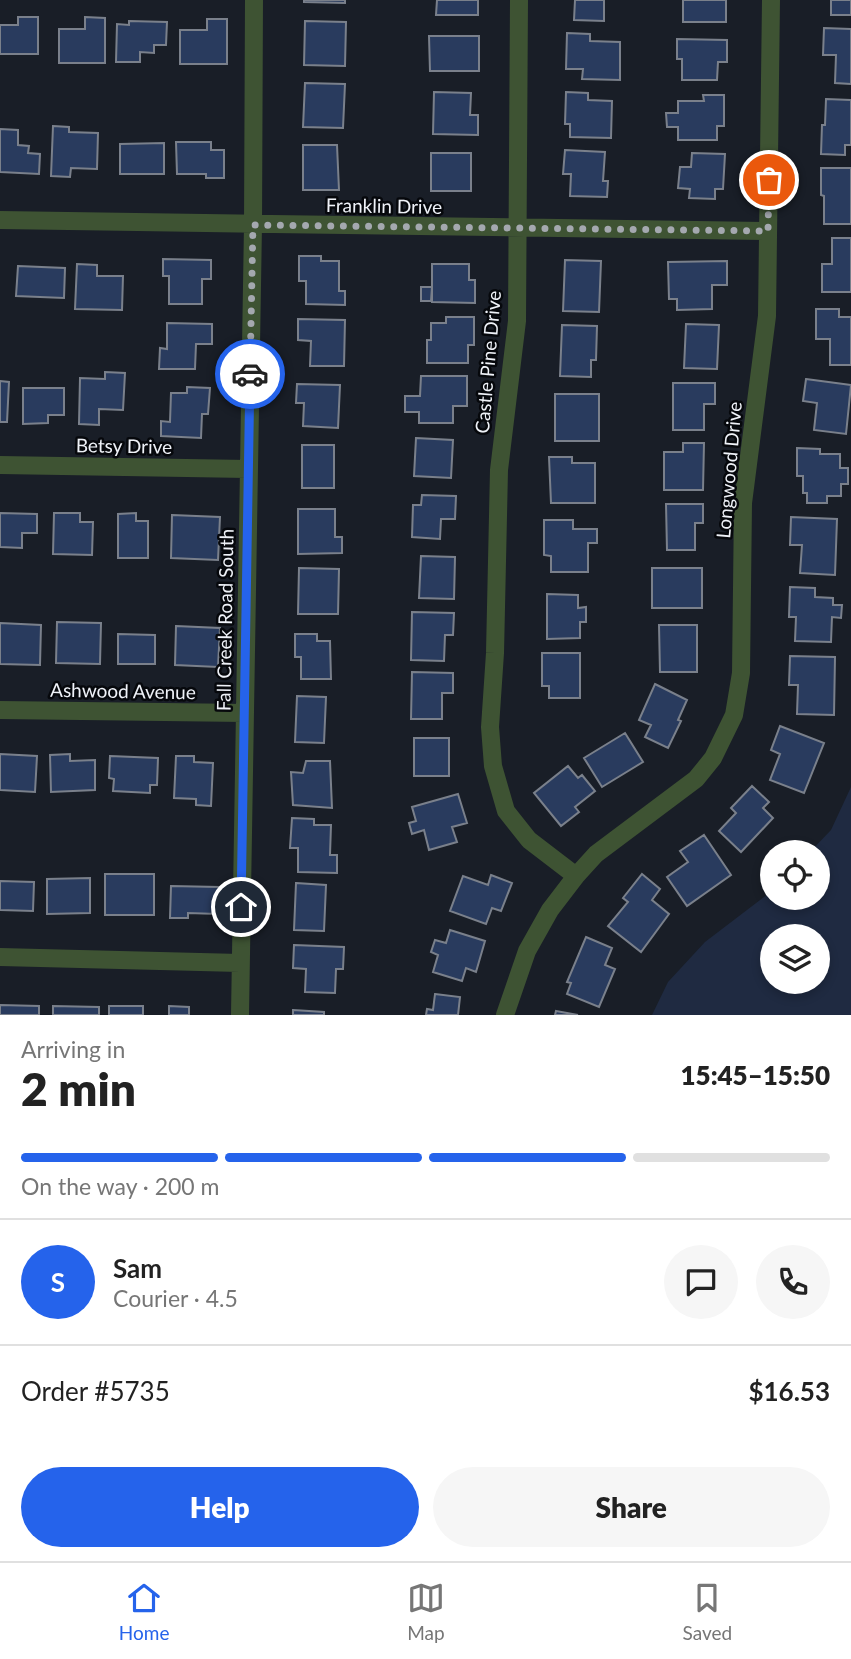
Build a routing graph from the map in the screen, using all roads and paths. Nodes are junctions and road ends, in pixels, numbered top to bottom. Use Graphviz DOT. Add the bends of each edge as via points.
graph roads {
  1 [pos="254,0"];
  2 [pos="519,0"];
  3 [pos="771,0"];
  4 [pos="0,220"];
  5 [pos="253,225"];
  6 [pos="516,229"];
  7 [pos="768,231"];
  8 [pos="0,465"];
  9 [pos="248,469"];
  10 [pos="0,710"];
  11 [pos="245,713"];
  12 [pos="576,876"];
  13 [pos="0,957"];
  14 [pos="240,963"];
  15 [pos="240,1015"];
  16 [pos="505,1015"];
  1 -- 5 [label="street, Fall Creek Road South"];
  2 -- 6 [label="street, Castle Pine Drive"];
  3 -- 7 [label="street, Longwood Drive"];
  4 -- 5 [label="street, Franklin Drive"];
  5 -- 6 [label="street, Franklin Drive"];
  5 -- 9 [label="street, Fall Creek Road South"];
  6 -- 7 [label="street, Franklin Drive"];
  6 -- 12 [label="street, Castle Pine Drive" via="517,321 499,470 492,766 506,811 529,840"];
  7 -- 12 [label="street, Longwood Drive" via="767,316 743,503 741,673 734,715 713,758 696,779 629,827"];
  8 -- 9 [label="street, Betsy Drive"];
  9 -- 11 [label="street, Fall Creek Road South"];
  10 -- 11 [label="street, Ashwood Avenue"];
  11 -- 14 [label="street, Fall Creek Road South"];
  12 -- 16 [label="street, Longwood Drive" via="550,909 527,951"];
  13 -- 14 [label="street"];
  14 -- 15 [label="street, Fall Creek Road South"];
}
